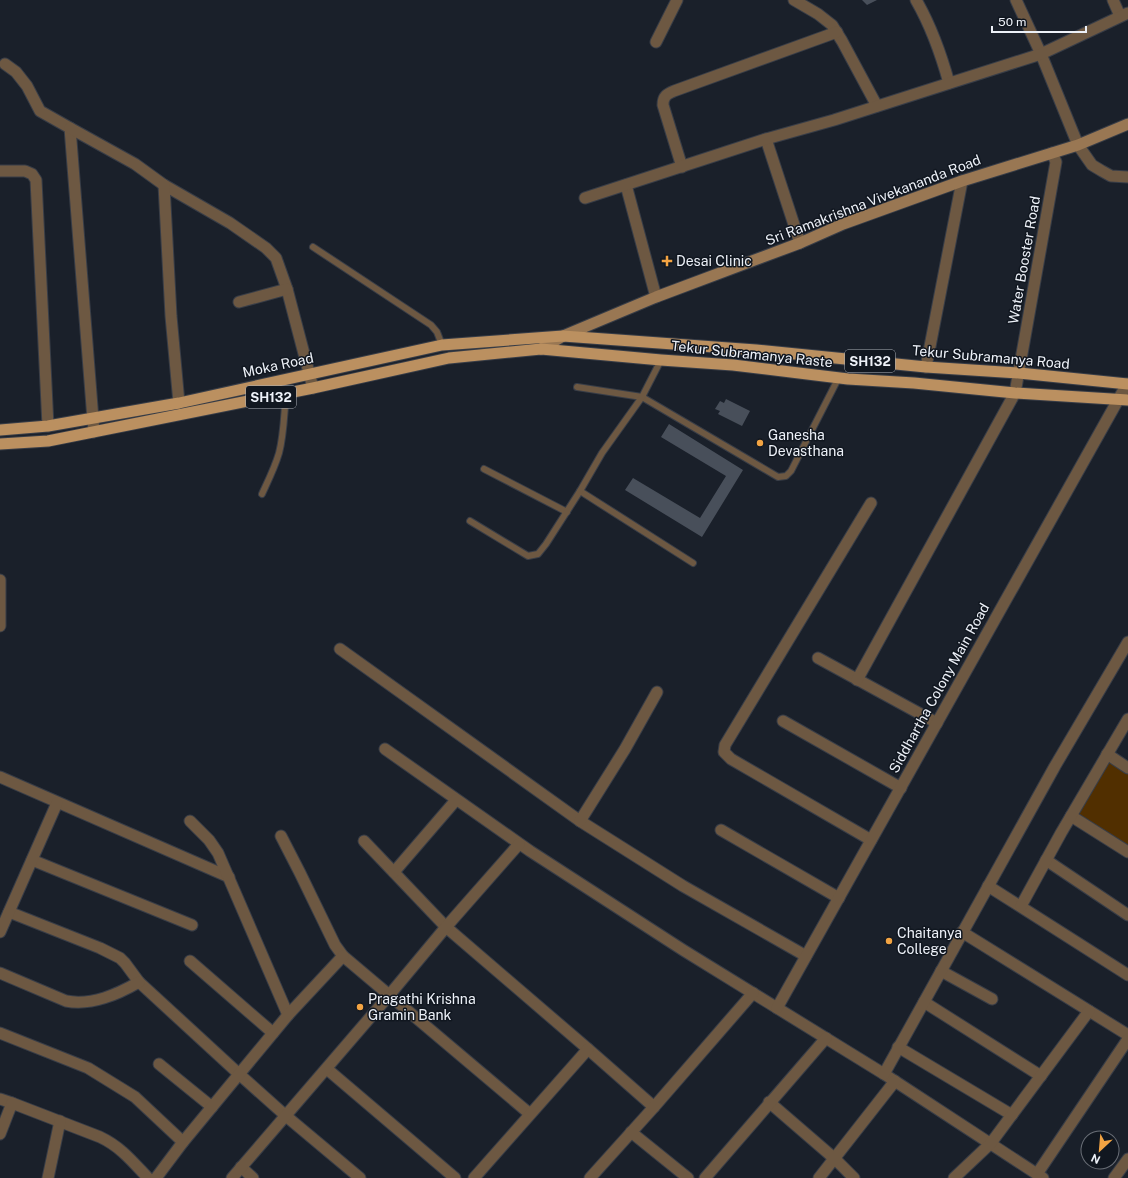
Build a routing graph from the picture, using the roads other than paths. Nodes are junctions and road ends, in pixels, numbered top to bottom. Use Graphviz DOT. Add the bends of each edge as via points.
graph roads {
  1 [pos="677,0"];
  2 [pos="794,0"];
  3 [pos="916,0"];
  4 [pos="1016,0"];
  5 [pos="1112,0"];
  6 [pos="1124,14"];
  7 [pos="836,32"];
  8 [pos="656,42"];
  9 [pos="1041,54"];
  10 [pos="5,64"];
  11 [pos="949,83"];
  12 [pos="877,106"];
  13 [pos="1128,124"];
  14 [pos="70,128"];
  15 [pos="766,138"];
  16 [pos="1078,144"];
  17 [pos="1052,153"];
  18 [pos="682,167"];
  19 [pos="0,171"];
  20 [pos="1128,177"];
  21 [pos="962,180"];
  22 [pos="164,185"];
  23 [pos="626,185"];
  24 [pos="585,198"];
  25 [pos="800,243"];
  26 [pos="313,247"];
  27 [pos="287,289"];
  28 [pos="656,297"];
  29 [pos="239,302"];
  30 [pos="563,336"];
  31 [pos="442,345"];
  32 [pos="541,349"];
  33 [pos="661,360"];
  34 [pos="926,367"];
  35 [pos="1019,373"];
  36 [pos="309,374"];
  37 [pos="839,378"];
  38 [pos="1128,384"];
  39 [pos="576,387"];
  40 [pos="313,388"];
  41 [pos="1015,393"];
  42 [pos="286,394"];
  43 [pos="642,397"];
  44 [pos="1123,400"];
  45 [pos="178,403"];
  46 [pos="93,418"];
  47 [pos="48,426"];
  48 [pos="0,430"];
  49 [pos="94,432"];
  50 [pos="0,444"];
  51 [pos="484,469"];
  52 [pos="580,491"];
  53 [pos="262,494"];
  54 [pos="871,503"];
  55 [pos="567,512"];
  56 [pos="470,521"];
  57 [pos="693,563"];
  58 [pos="0,580"];
  59 [pos="0,621"];
  60 [pos="1128,642"];
  61 [pos="340,649"];
  62 [pos="818,658"];
  63 [pos="857,680"];
  64 [pos="657,692"];
  65 [pos="1128,719"];
  66 [pos="783,721"];
  67 [pos="937,723"];
  68 [pos="385,749"];
  69 [pos="1107,754"];
  70 [pos="1128,768"];
  71 [pos="1,779"];
  72 [pos="900,788"];
  73 [pos="456,800"];
  74 [pos="57,803"];
  75 [pos="1071,816"];
  76 [pos="190,821"];
  77 [pos="580,821"];
  78 [pos="721,830"];
  79 [pos="281,836"];
  80 [pos="872,840"];
  81 [pos="364,841"];
  82 [pos="519,844"];
  83 [pos="1128,852"];
  84 [pos="32,860"];
  85 [pos="1046,860"];
  86 [pos="394,872"];
  87 [pos="229,877"];
  88 [pos="988,886"];
  89 [pos="839,898"];
  90 [pos="1021,906"];
  91 [pos="9,912"];
  92 [pos="1128,915"];
  93 [pos="192,925"];
  94 [pos="446,927"];
  95 [pos="0,932"];
  96 [pos="962,932"];
  97 [pos="343,956"];
  98 [pos="806,956"];
  99 [pos="190,961"];
  100 [pos="941,971"];
  101 [pos="0,973"];
  102 [pos="1128,975"];
  103 [pos="140,982"];
  104 [pos="753,993"];
  105 [pos="390,995"];
  106 [pos="992,999"];
  107 [pos="924,1002"];
  108 [pos="777,1008"];
  109 [pos="1089,1011"];
  110 [pos="288,1015"];
  111 [pos="0,1033"];
  112 [pos="273,1033"];
  113 [pos="1128,1035"];
  114 [pos="826,1038"];
  115 [pos="1128,1039"];
  116 [pos="898,1047"];
  117 [pos="588,1049"];
  118 [pos="159,1064"];
  119 [pos="327,1069"];
  120 [pos="239,1074"];
  121 [pos="884,1074"];
  122 [pos="1041,1076"];
  123 [pos="895,1081"];
  124 [pos="0,1099"];
  125 [pos="769,1102"];
  126 [pos="12,1103"];
  127 [pos="212,1107"];
  128 [pos="654,1107"];
  129 [pos="530,1114"];
  130 [pos="286,1116"];
  131 [pos="1012,1116"];
  132 [pos="60,1121"];
  133 [pos="631,1132"];
  134 [pos="0,1134"];
  135 [pos="183,1142"];
  136 [pos="991,1143"];
  137 [pos="835,1159"];
  138 [pos="1128,1159"];
  139 [pos="241,1167"];
  140 [pos="1040,1176"];
  141 [pos="48,1178"];
  142 [pos="148,1178"];
  143 [pos="156,1178"];
  144 [pos="232,1178"];
  145 [pos="253,1178"];
  146 [pos="360,1178"];
  147 [pos="455,1178"];
  148 [pos="474,1178"];
  149 [pos="590,1178"];
  150 [pos="688,1178"];
  151 [pos="705,1178"];
  152 [pos="820,1178"];
  153 [pos="854,1178"];
  154 [pos="954,1178"];
  155 [pos="1114,1178"];
  1 -- 8 [label="street"];
  2 -- 7 [label="street" via="827,21"];
  3 -- 11 [label="street" via="930,28"];
  4 -- 9 [label="street"];
  5 -- 6 [label="street"];
  6 -- 9 [label="street"];
  7 -- 12 [label="street"];
  7 -- 18 [label="street" via="665,96 663,105"];
  9 -- 11 [label="street"];
  9 -- 16 [label="street"];
  10 -- 14 [label="street" via="16,72 27,86 40,111"];
  11 -- 12 [label="street"];
  12 -- 15 [label="street"];
  13 -- 16 [label="main road, Sri Ramakrishna Vivekananda Road"];
  14 -- 22 [label="street" via="135,164"];
  14 -- 46 [label="street"];
  15 -- 18 [label="street"];
  15 -- 25 [label="street"];
  16 -- 17 [label="main road, Sri Ramakrishna Vivekananda Road"];
  16 -- 20 [label="street" via="1092,165 1111,176"];
  17 -- 21 [label="main road, Sri Ramakrishna Vivekananda Road"];
  17 -- 35 [label="street, Water Booster Road" via="1056,162"];
  18 -- 23 [label="street"];
  19 -- 47 [label="street" via="25,171 32,174 36,180"];
  21 -- 25 [label="main road, Sri Ramakrishna Vivekananda Road" via="843,224"];
  21 -- 34 [label="street"];
  22 -- 27 [label="street" via="230,223 266,248 276,258"];
  22 -- 45 [label="street"];
  23 -- 24 [label="street"];
  23 -- 28 [label="street"];
  25 -- 28 [label="main road, Sri Ramakrishna Vivekananda Road"];
  26 -- 31 [label="lane" via="431,325"];
  27 -- 29 [label="street"];
  27 -- 36 [label="street"];
  28 -- 30 [label="main road, Sri Ramakrishna Vivekananda Road"];
  30 -- 31 [label="main road, Moka Road / SH132"];
  30 -- 32 [label="main road, Sri Ramakrishna Vivekananda Road"];
  30 -- 34 [label="main road, Tekur Subramanya Road / SH132" via="756,350"];
  31 -- 36 [label="main road, Moka Road / SH132"];
  32 -- 33 [label="main road, Tekur Subramanya Raste / SH132"];
  32 -- 40 [label="main road, Moka Road / SH132" via="449,358"];
  33 -- 37 [label="main road, Tekur Subramanya Raste / SH132" via="733,365"];
  33 -- 43 [label="lane"];
  34 -- 35 [label="main road, Tekur Subramanya Road / SH132"];
  35 -- 38 [label="main road, Tekur Subramanya Road / SH132"];
  35 -- 41 [label="street, Water Booster Road"];
  36 -- 40 [label="street"];
  36 -- 45 [label="main road, Moka Road / SH132"];
  37 -- 41 [label="main road, Tekur Subramanya Raste / SH132"];
  37 -- 43 [label="lane" via="791,470 786,476 778,477"];
  38 -- 44 [label="street, Siddhartha Colony Main Road"];
  39 -- 43 [label="lane"];
  40 -- 42 [label="main road, Moka Road / SH132"];
  41 -- 44 [label="main road, Tekur Subramanya Raste / SH132"];
  41 -- 63 [label="street, Water Booster Road"];
  42 -- 49 [label="main road, Moka Road / SH132"];
  42 -- 53 [label="lane" via="279,454"];
  43 -- 52 [label="lane" via="602,453"];
  44 -- 67 [label="street, Siddhartha Colony Main Road"];
  45 -- 46 [label="main road, Moka Road / SH132"];
  46 -- 47 [label="main road, Moka Road / SH132"];
  46 -- 49 [label="street"];
  47 -- 48 [label="main road, Moka Road / SH132"];
  49 -- 50 [label="main road, Moka Road / SH132" via="48,441"];
  51 -- 55 [label="lane"];
  52 -- 55 [label="lane"];
  52 -- 57 [label="lane"];
  54 -- 80 [label="street" via="725,745 724,752 731,759"];
  55 -- 56 [label="lane" via="538,554 528,556"];
  58 -- 59 [label="street"];
  60 -- 88 [label="street" via="1054,766"];
  61 -- 77 [label="street"];
  62 -- 63 [label="street"];
  63 -- 67 [label="street"];
  64 -- 77 [label="street"];
  65 -- 69 [label="street"];
  66 -- 72 [label="street"];
  67 -- 72 [label="street, Siddhartha Colony Main Road"];
  68 -- 73 [label="street"];
  69 -- 70 [label="street"];
  69 -- 75 [label="street"];
  71 -- 74 [label="street"];
  72 -- 80 [label="street, Siddhartha Colony Main Road"];
  73 -- 82 [label="street"];
  73 -- 86 [label="street"];
  74 -- 84 [label="street"];
  74 -- 87 [label="street"];
  75 -- 83 [label="street"];
  75 -- 85 [label="street"];
  76 -- 87 [label="street" via="209,840"];
  77 -- 98 [label="street" via="683,886"];
  78 -- 89 [label="street"];
  79 -- 97 [label="street" via="335,945"];
  80 -- 89 [label="street, Siddhartha Colony Main Road"];
  81 -- 86 [label="street"];
  82 -- 94 [label="street"];
  82 -- 104 [label="street"];
  84 -- 91 [label="street"];
  84 -- 93 [label="street"];
  85 -- 90 [label="street"];
  85 -- 92 [label="street"];
  86 -- 94 [label="street"];
  87 -- 110 [label="street"];
  88 -- 90 [label="street"];
  88 -- 96 [label="street"];
  89 -- 98 [label="street, Siddhartha Colony Main Road"];
  90 -- 102 [label="street"];
  91 -- 95 [label="street"];
  91 -- 103 [label="street" via="112,953 125,963"];
  94 -- 105 [label="street"];
  94 -- 117 [label="street"];
  96 -- 100 [label="street"];
  96 -- 109 [label="street"];
  97 -- 105 [label="street"];
  97 -- 110 [label="street"];
  98 -- 108 [label="street, Siddhartha Colony Main Road"];
  99 -- 112 [label="street"];
  100 -- 106 [label="street"];
  100 -- 107 [label="street"];
  101 -- 103 [label="street" via="66,1001 77,1003 103,998"];
  103 -- 120 [label="street"];
  104 -- 108 [label="street"];
  104 -- 128 [label="street"];
  105 -- 119 [label="street"];
  105 -- 129 [label="street"];
  107 -- 116 [label="street"];
  107 -- 122 [label="street"];
  108 -- 114 [label="street"];
  109 -- 113 [label="street"];
  109 -- 122 [label="street"];
  110 -- 112 [label="street"];
  111 -- 135 [label="street" via="88,1068 135,1097"];
  112 -- 120 [label="street"];
  114 -- 121 [label="street"];
  114 -- 125 [label="street"];
  115 -- 140 [label="street"];
  116 -- 121 [label="street"];
  116 -- 131 [label="street"];
  117 -- 128 [label="street"];
  117 -- 129 [label="street"];
  118 -- 127 [label="street"];
  119 -- 130 [label="street"];
  119 -- 147 [label="street"];
  120 -- 127 [label="street"];
  120 -- 130 [label="street"];
  121 -- 123 [label="street"];
  122 -- 131 [label="street"];
  123 -- 136 [label="street"];
  123 -- 137 [label="street"];
  124 -- 126 [label="street"];
  125 -- 137 [label="street"];
  125 -- 151 [label="street"];
  126 -- 132 [label="street"];
  126 -- 134 [label="street"];
  127 -- 135 [label="street"];
  128 -- 133 [label="street"];
  129 -- 148 [label="street"];
  130 -- 139 [label="street"];
  130 -- 146 [label="street"];
  131 -- 136 [label="street"];
  132 -- 141 [label="street"];
  132 -- 142 [label="street" via="112,1143"];
  133 -- 149 [label="street"];
  133 -- 150 [label="street"];
  135 -- 143 [label="street"];
  136 -- 140 [label="street"];
  136 -- 154 [label="street"];
  137 -- 152 [label="street"];
  137 -- 153 [label="street"];
  138 -- 155 [label="street"];
  139 -- 144 [label="street"];
  139 -- 145 [label="street"];
}
